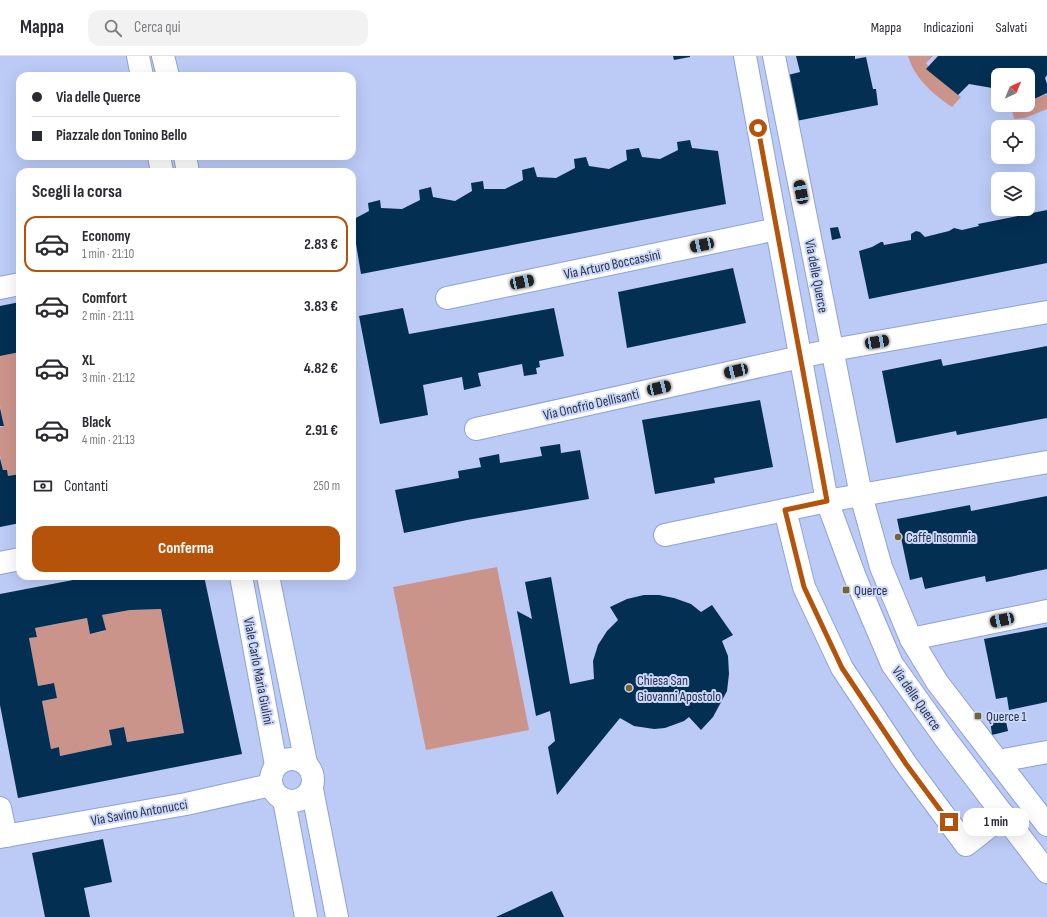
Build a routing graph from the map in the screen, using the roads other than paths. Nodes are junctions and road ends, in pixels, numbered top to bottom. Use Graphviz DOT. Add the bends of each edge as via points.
graph roads {
  1 [pos="138,56"];
  2 [pos="163,56"];
  3 [pos="745,56"];
  4 [pos="774,56"];
  5 [pos="141,72"];
  6 [pos="167,72"];
  7 [pos="777,229"];
  8 [pos="16,285"];
  9 [pos="0,288"];
  10 [pos="447,298"];
  11 [pos="1047,312"];
  12 [pos="839,348"];
  13 [pos="800,357"];
  14 [pos="476,429"];
  15 [pos="1047,462"];
  16 [pos="861,495"];
  17 [pos="827,501"];
  18 [pos="785,510"];
  19 [pos="665,535"];
  20 [pos="16,560"];
  21 [pos="0,563"];
  22 [pos="242,580"];
  23 [pos="269,580"];
  24 [pos="1047,611"];
  25 [pos="911,638"];
  26 [pos="1047,752"];
  27 [pos="998,761"];
  28 [pos="306,763"];
  29 [pos="277,783"];
  30 [pos="312,789"];
  31 [pos="0,808"];
  32 [pos="1004,815"];
  33 [pos="1047,825"];
  34 [pos="3,836"];
  35 [pos="1047,872"];
  36 [pos="306,917"];
  37 [pos="338,917"];
  1 -- 5 [label="street"];
  2 -- 6 [label="street"];
  3 -- 7 [label="street, Via delle Querce"];
  4 -- 12 [label="street, Via delle Querce"];
  7 -- 10 [label="street, Via Arturo Boccassini"];
  7 -- 13 [label="street, Via delle Querce"];
  8 -- 9 [label="street"];
  11 -- 12 [label="street"];
  12 -- 13 [label="street, Via Onofrio Dellisanti"];
  12 -- 16 [label="street, Via delle Querce"];
  13 -- 14 [label="street, Via Onofrio Dellisanti"];
  13 -- 17 [label="street, Via delle Querce"];
  15 -- 16 [label="street"];
  16 -- 17 [label="street"];
  16 -- 25 [label="street, Via delle Querce" via="881,567"];
  17 -- 18 [label="street"];
  17 -- 32 [label="street, Via delle Querce" via="855,577 892,664"];
  18 -- 19 [label="street"];
  18 -- 32 [label="street" via="804,587 832,648 842,668 906,764 966,845"];
  20 -- 21 [label="street"];
  22 -- 29 [label="street, Viale Carlo Maria Giulini"];
  23 -- 28 [label="street, Viale Carlo Maria Giulini"];
  24 -- 25 [label="street"];
  25 -- 27 [label="street, Via delle Querce" via="937,682"];
  26 -- 27 [label="street"];
  27 -- 33 [label="street, Via delle Querce"];
  28 -- 29 [label="street" via="293,758 287,759"];
  28 -- 30 [label="street" via="313,775"];
  29 -- 30 [label="street" via="291,801 302,799"];
  29 -- 34 [label="street, Via Savino Antonucci" via="186,804"];
  29 -- 36 [label="street, Viale Carlo Maria Giulini"];
  30 -- 37 [label="street"];
  31 -- 34 [label="street"];
  32 -- 35 [label="street, Via delle Querce"];
}
